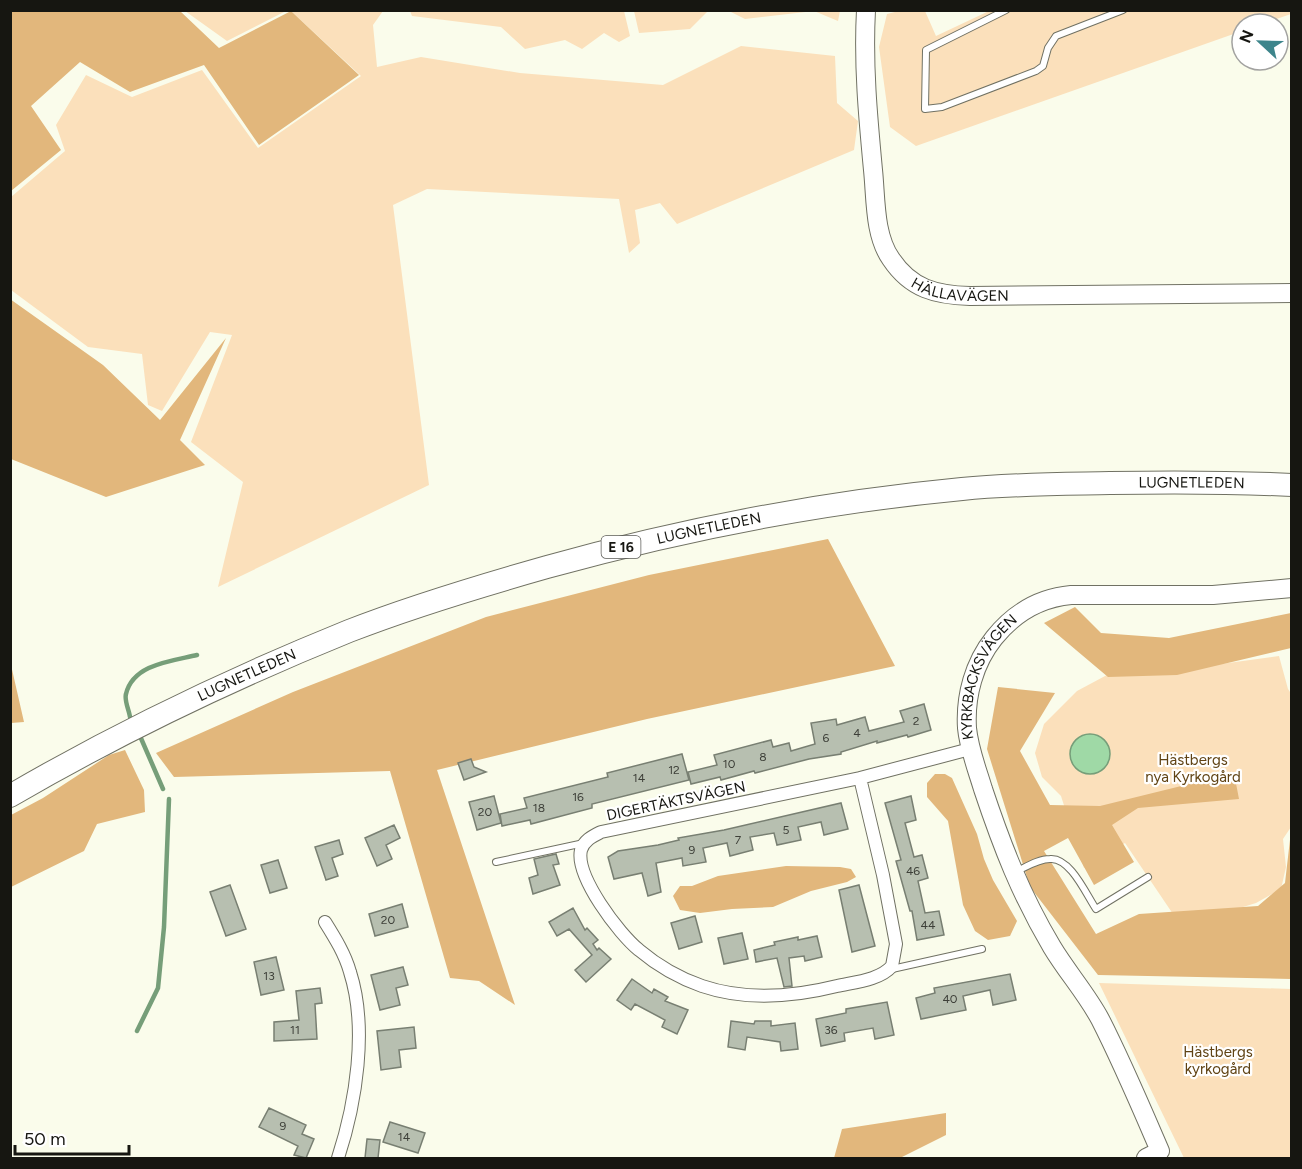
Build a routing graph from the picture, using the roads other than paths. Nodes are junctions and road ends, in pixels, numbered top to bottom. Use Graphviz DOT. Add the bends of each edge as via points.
graph roads {
  1 [pos="866,10"];
  2 [pos="1006,10"];
  3 [pos="1123,10"];
  4 [pos="1292,293"];
  5 [pos="1287,484"];
  6 [pos="1292,588"];
  7 [pos="970,749"];
  8 [pos="860,778"];
  9 [pos="10,796"];
  10 [pos="585,843"];
  11 [pos="496,862"];
  12 [pos="1013,872"];
  13 [pos="1148,877"];
  14 [pos="325,922"];
  15 [pos="982,949"];
  16 [pos="888,970"];
  17 [pos="1156,1156"];
  18 [pos="338,1158"];
  1 -- 4 [label="street, HÄLLAVÄGEN" via="866,98 881,236 891,260 919,286 933,292 970,296"];
  2 -- 3 [label="lane" via="926,50 926,109 942,107 1036,71 1043,66 1056,36"];
  5 -- 9 [label="highway, LUGNETLEDEN / E 16" via="1051,484 963,489 803,511 630,544 478,586 351,630 226,684 76,758"];
  6 -- 7 [label="street, KYRKBACKSVÄGEN" via="1213,595 1071,595 1038,602 1001,630 979,662 968,699"];
  7 -- 8 [label="street, DIGERTÄKTSVÄGEN"];
  7 -- 12 [label="street, KYRKBACKSVÄGEN"];
  8 -- 10 [label="street, DIGERTÄKTSVÄGEN" via="631,824 601,832"];
  8 -- 16 [label="street" via="897,944 894,963"];
  10 -- 11 [label="lane"];
  10 -- 16 [label="street" via="581,860 585,875 610,919 637,949 686,980 729,993 786,996 831,988"];
  12 -- 13 [label="lane" via="1043,860 1060,860 1068,865 1096,909"];
  12 -- 17 [label="street, KYRKBACKSVÄGEN" via="1053,948 1101,1020 1139,1101"];
  14 -- 18 [label="street" via="338,941 350,972 357,1009 352,1109"];
  15 -- 16 [label="lane"];
}
